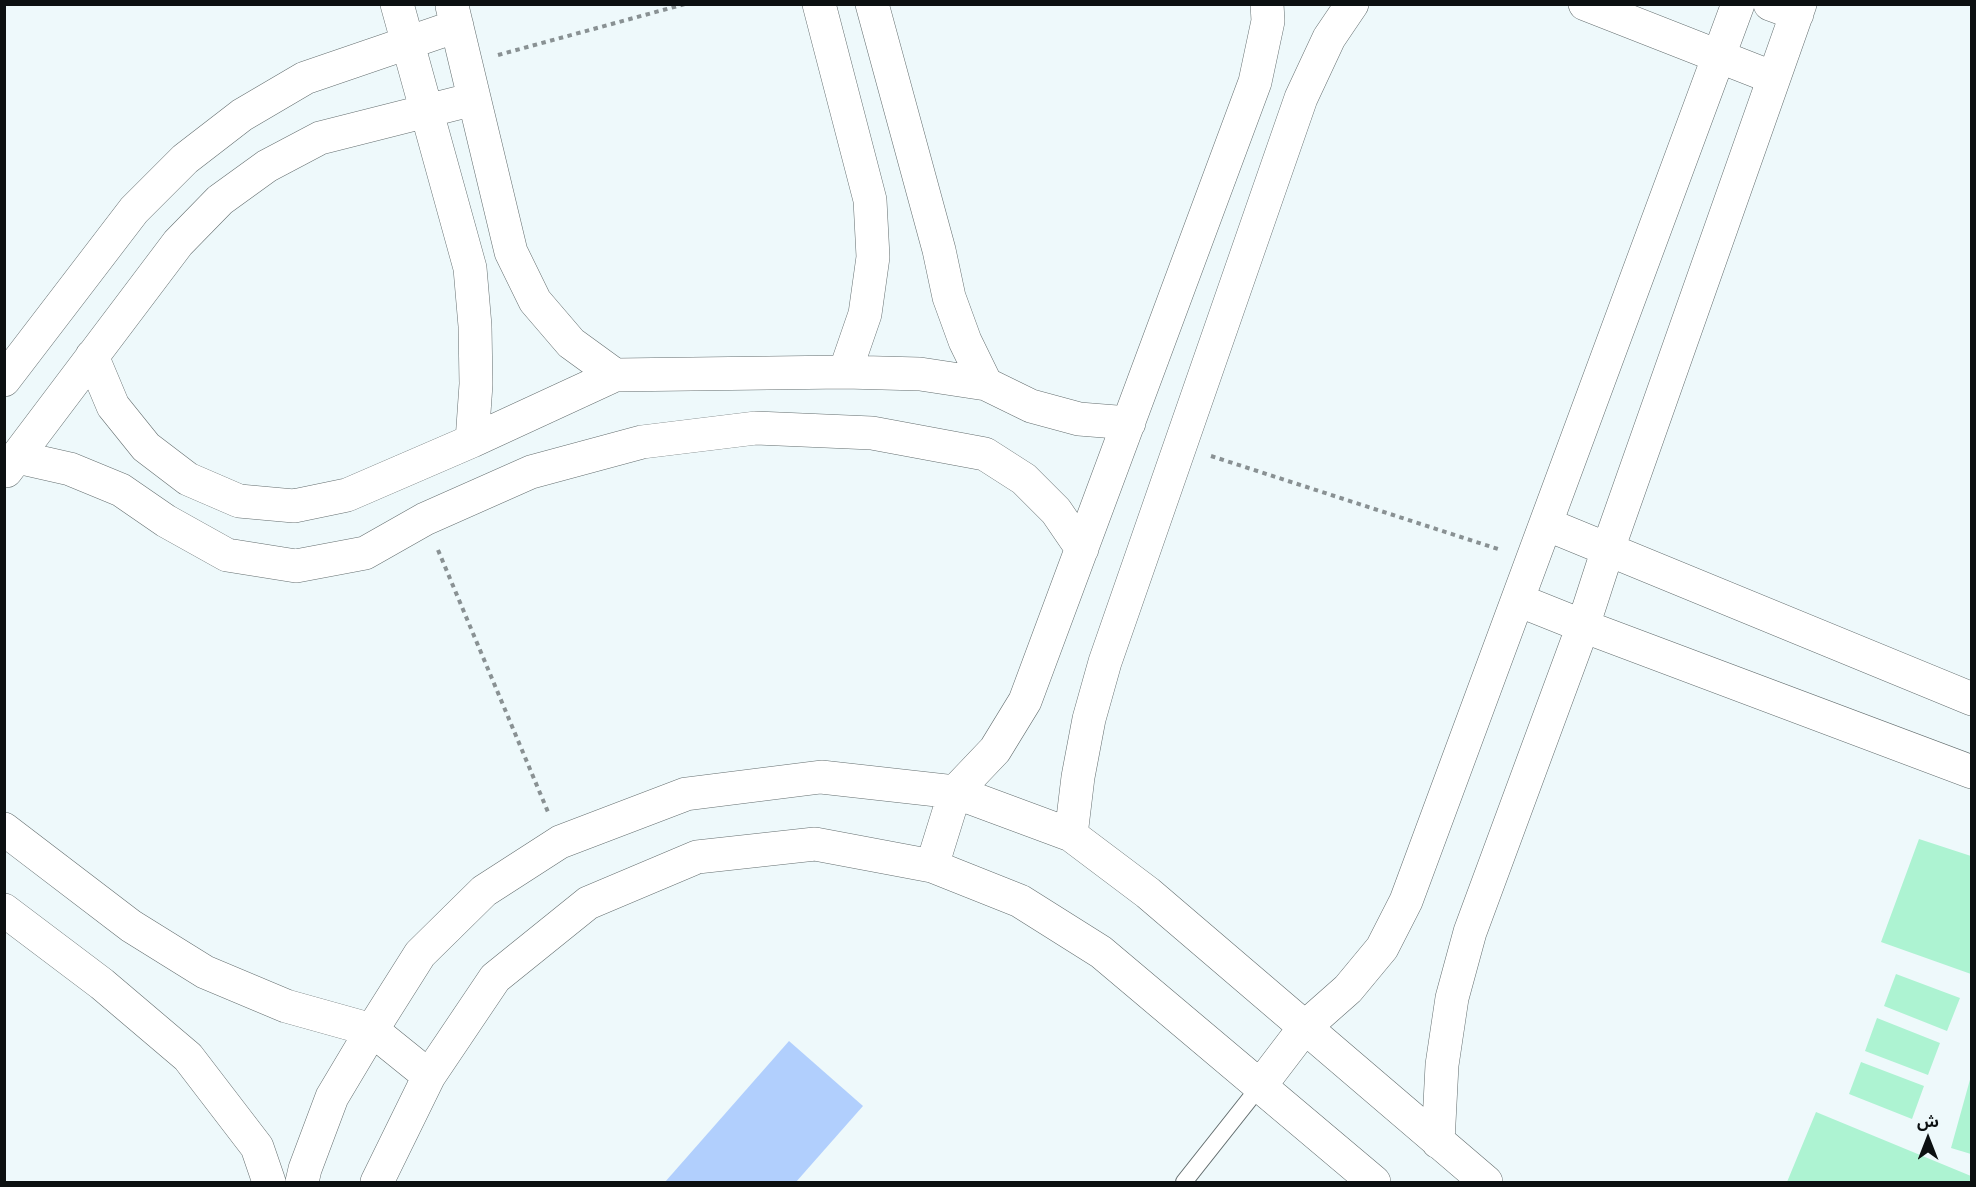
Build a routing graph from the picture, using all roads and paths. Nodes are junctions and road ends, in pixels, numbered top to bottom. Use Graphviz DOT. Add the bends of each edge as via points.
graph roads {
  1 [pos="397,4"];
  2 [pos="684,4"];
  3 [pos="872,4"];
  4 [pos="1267,4"];
  5 [pos="1352,4"];
  6 [pos="1585,4"];
  7 [pos="1738,4"];
  8 [pos="827,7"];
  9 [pos="1789,8"];
  10 [pos="454,15"];
  11 [pos="408,42"];
  12 [pos="1719,56"];
  13 [pos="466,63"];
  14 [pos="1774,78"];
  15 [pos="474,99"];
  16 [pos="427,111"];
  17 [pos="92,356"];
  18 [pos="845,372"];
  19 [pos="615,375"];
  20 [pos="4,380"];
  21 [pos="986,384"];
  22 [pos="1129,423"];
  23 [pos="472,441"];
  24 [pos="1180,446"];
  25 [pos="11,465"];
  26 [pos="425,519"];
  27 [pos="1546,524"];
  28 [pos="1082,549"];
  29 [pos="1608,549"];
  30 [pos="1533,560"];
  31 [pos="1518,600"];
  32 [pos="1583,626"];
  33 [pos="1971,699"];
  34 [pos="1971,772"];
  35 [pos="955,792"];
  36 [pos="4,829"];
  37 [pos="1071,835"];
  38 [pos="560,842"];
  39 [pos="932,866"];
  40 [pos="4,910"];
  41 [pos="1305,1027"];
  42 [pos="372,1030"];
  43 [pos="429,1076"];
  44 [pos="1260,1086"];
  45 [pos="1438,1142"];
  46 [pos="269,1182"];
  47 [pos="302,1182"];
  48 [pos="377,1182"];
  49 [pos="1184,1182"];
  50 [pos="1374,1182"];
  51 [pos="1486,1182"];
  1 -- 11 [label="street"];
  2 -- 13 [label="path"];
  3 -- 21 [label="street" via="949,297"];
  4 -- 22 [label="street" via="1269,21 1255,82"];
  5 -- 24 [label="street" via="1329,38 1301,98"];
  6 -- 12 [label="street"];
  7 -- 12 [label="street"];
  8 -- 18 [label="street" via="870,200 873,257 865,314"];
  9 -- 14 [label="street"];
  10 -- 11 [label="street"];
  10 -- 13 [label="street"];
  11 -- 16 [label="street"];
  11 -- 20 [label="street" via="305,78 242,115 185,159 134,210"];
  12 -- 14 [label="street"];
  12 -- 27 [label="street"];
  13 -- 15 [label="street"];
  14 -- 29 [label="street"];
  15 -- 16 [label="street"];
  15 -- 19 [label="street" via="511,252 535,301 571,344"];
  16 -- 17 [label="street" via="320,138 267,166 220,200 178,243"];
  16 -- 23 [label="street" via="470,268 476,384"];
  17 -- 23 [label="street" via="113,406 146,447 188,479 239,501 294,507 347,495"];
  17 -- 25 [label="street"];
  18 -- 19 [label="street"];
  18 -- 21 [label="street" via="920,374"];
  19 -- 23 [label="street"];
  21 -- 22 [label="street" via="1030,406 1079,419"];
  22 -- 28 [label="street"];
  24 -- 30 [label="path"];
  24 -- 37 [label="street" via="1089,719"];
  25 -- 26 [label="street" via="70,469 121,490 227,555 296,566 365,553"];
  26 -- 28 [label="street" via="531,472 642,442 756,429 872,433 985,454 1023,479 1056,511"];
  26 -- 38 [label="path"];
  27 -- 29 [label="street"];
  27 -- 30 [label="street"];
  28 -- 35 [label="street" via="1025,701 995,750"];
  29 -- 32 [label="street"];
  29 -- 33 [label="street"];
  30 -- 31 [label="street"];
  31 -- 32 [label="street"];
  31 -- 41 [label="street" via="1406,901 1382,948 1348,988"];
  32 -- 34 [label="street"];
  32 -- 45 [label="street" via="1470,932 1452,998 1442,1065"];
  35 -- 37 [label="street"];
  35 -- 38 [label="street" via="821,777 709,791 686,794"];
  35 -- 39 [label="street"];
  36 -- 42 [label="street" via="130,926 205,972 286,1006"];
  37 -- 41 [label="street" via="1148,893"];
  38 -- 42 [label="street" via="484,891 420,954"];
  39 -- 43 [label="street" via="815,844 697,857 675,866 588,903 495,978"];
  39 -- 44 [label="street" via="1020,901 1101,952"];
  40 -- 46 [label="street" via="102,984 188,1057 256,1147"];
  41 -- 44 [label="street"];
  41 -- 45 [label="street"];
  42 -- 43 [label="street"];
  42 -- 47 [label="street" via="332,1097"];
  43 -- 48 [label="street"];
  44 -- 49 [label="lane"];
  44 -- 50 [label="street"];
  45 -- 51 [label="street"];
}
